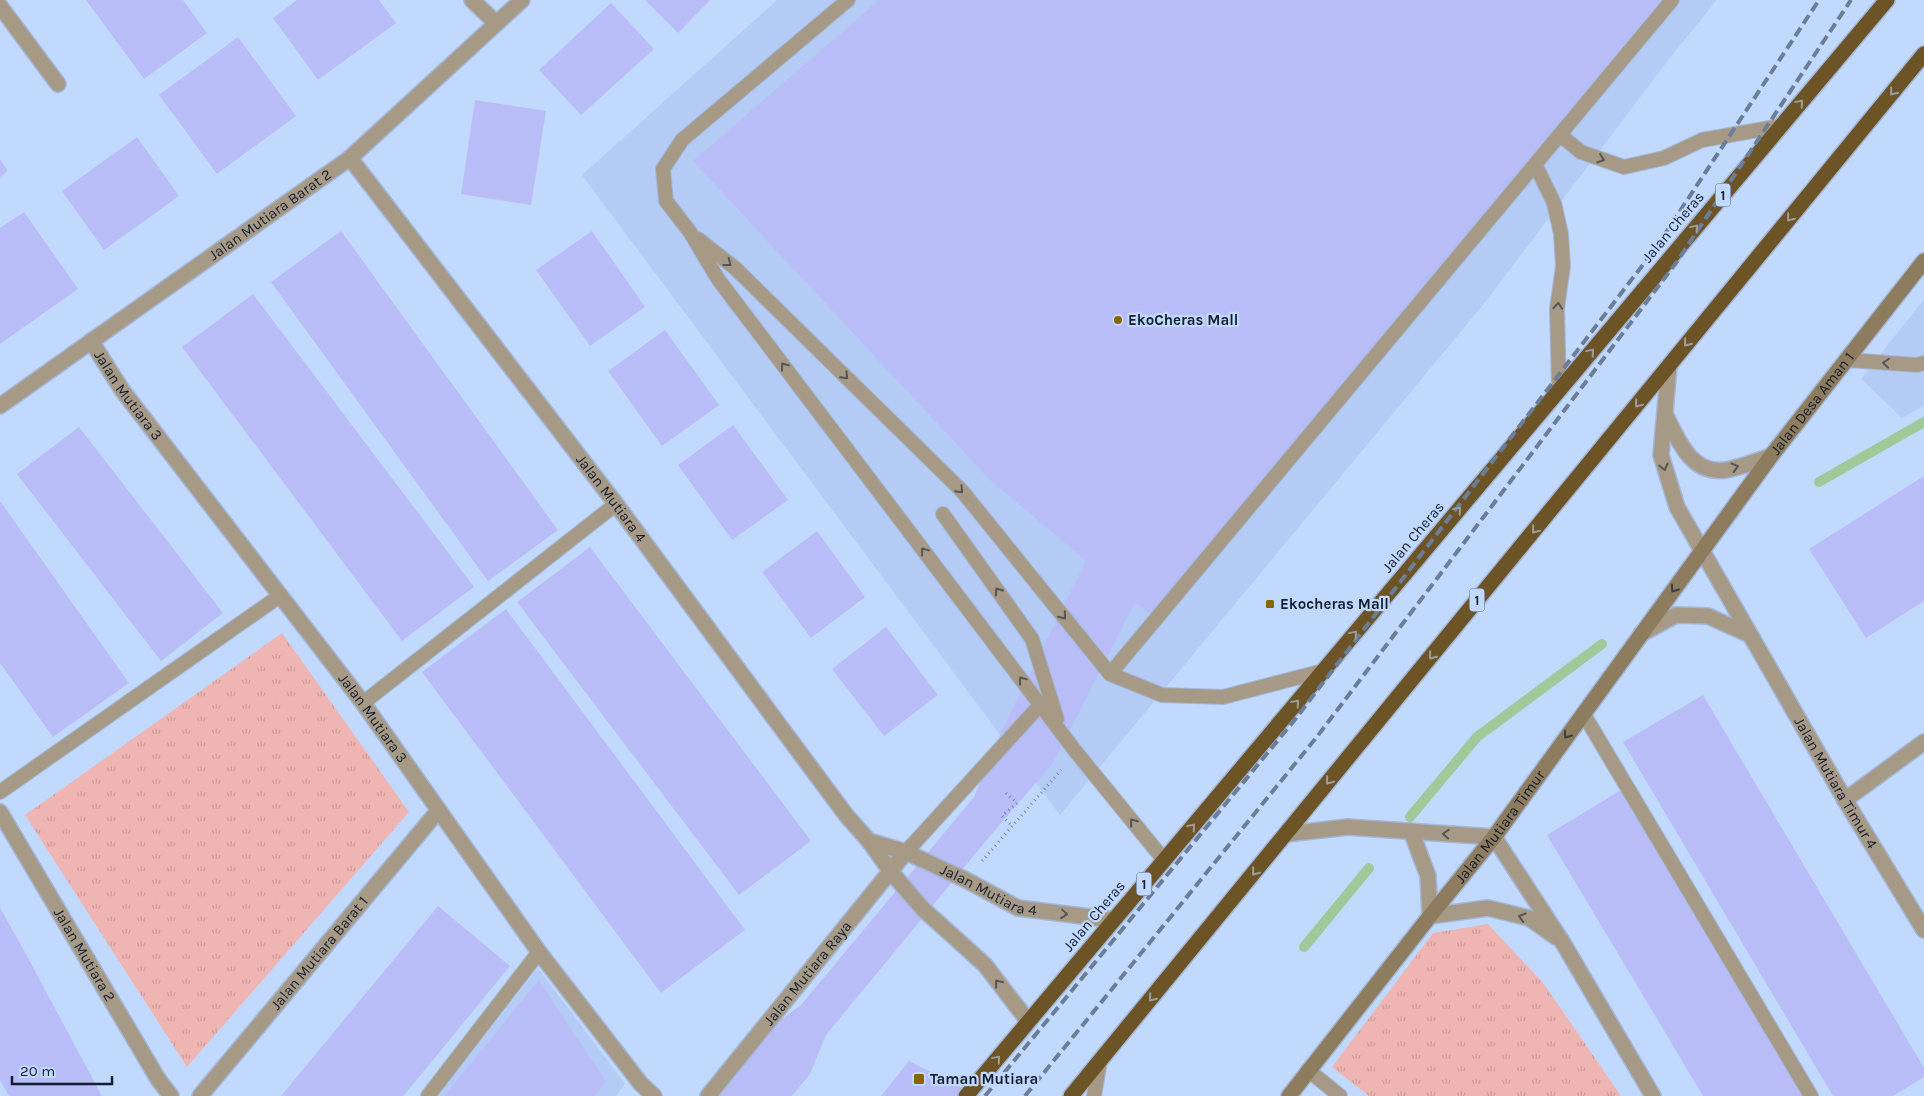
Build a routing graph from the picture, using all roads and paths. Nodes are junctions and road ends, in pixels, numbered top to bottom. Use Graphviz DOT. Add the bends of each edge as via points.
graph roads {
  1 [pos="472,0"];
  2 [pos="522,0"];
  3 [pos="848,0"];
  4 [pos="1672,0"];
  5 [pos="1887,0"];
  6 [pos="0,6"];
  7 [pos="496,23"];
  8 [pos="1924,54"];
  9 [pos="58,84"];
  10 [pos="1781,126"];
  11 [pos="1560,135"];
  12 [pos="350,158"];
  13 [pos="1536,164"];
  14 [pos="690,232"];
  15 [pos="1924,261"];
  16 [pos="91,341"];
  17 [pos="1848,360"];
  18 [pos="1924,363"];
  19 [pos="1669,366"];
  20 [pos="1559,389"];
  21 [pos="0,406"];
  22 [pos="1664,413"];
  23 [pos="1771,456"];
  24 [pos="616,504"];
  25 [pos="943,514"];
  26 [pos="1703,550"];
  27 [pos="281,595"];
  28 [pos="1641,634"];
  29 [pos="1750,635"];
  30 [pos="1323,671"];
  31 [pos="1110,674"];
  32 [pos="363,703"];
  33 [pos="1041,704"];
  34 [pos="1583,713"];
  35 [pos="1060,730"];
  36 [pos="1924,742"];
  37 [pos="1076,752"];
  38 [pos="0,792"];
  39 [pos="1006,793"];
  40 [pos="1845,800"];
  41 [pos="438,811"];
  42 [pos="0,812"];
  43 [pos="1012,826"];
  44 [pos="1411,831"];
  45 [pos="1286,834"];
  46 [pos="1494,837"];
  47 [pos="870,841"];
  48 [pos="906,852"];
  49 [pos="1164,860"];
  50 [pos="891,872"];
  51 [pos="966,880"];
  52 [pos="1430,916"];
  53 [pos="1114,920"];
  54 [pos="1924,930"];
  55 [pos="1563,943"];
  56 [pos="539,952"];
  57 [pos="1028,1021"];
  58 [pos="1100,1061"];
  59 [pos="1308,1070"];
  60 [pos="640,1084"];
  61 [pos="171,1096"];
  62 [pos="200,1096"];
  63 [pos="428,1096"];
  64 [pos="631,1096"];
  65 [pos="654,1096"];
  66 [pos="708,1096"];
  67 [pos="966,1096"];
  68 [pos="1071,1096"];
  69 [pos="1094,1096"];
  70 [pos="1288,1096"];
  71 [pos="1340,1096"];
  72 [pos="1653,1096"];
  73 [pos="1811,1096"];
  1 -- 7 [label="street"];
  2 -- 7 [label="street, Jalan Mutiara Barat 2"];
  3 -- 14 [label="lane" via="682,140 663,169 666,201"];
  4 -- 11 [label="lane"];
  10 -- 5 [label="highway, Jalan Cheras / 1, one-way"];
  6 -- 9 [label="street"];
  7 -- 12 [label="street, Jalan Mutiara Barat 2"];
  8 -- 19 [label="highway, 1, one-way"];
  11 -- 10 [label="lane, one-way" via="1581,152 1624,167 1664,158 1702,140"];
  20 -- 10 [label="highway, Jalan Cheras / 1, one-way"];
  11 -- 13 [label="lane"];
  12 -- 16 [label="street, Jalan Mutiara Barat 2"];
  12 -- 24 [label="street, Jalan Mutiara 4"];
  20 -- 13 [label="lane, one-way" via="1557,308 1563,266 1561,234 1554,203"];
  13 -- 31 [label="lane"];
  14 -- 31 [label="lane, one-way" via="735,268 962,491"];
  33 -- 14 [label="lane, one-way" via="718,279"];
  15 -- 17 [label="street, Jalan Desa Aman 1"];
  16 -- 21 [label="street, Jalan Mutiara Barat 2"];
  16 -- 27 [label="street, Jalan Mutiara 3" via="122,390"];
  18 -- 17 [label="lane, one-way"];
  17 -- 23 [label="street, Jalan Desa Aman 1"];
  19 -- 22 [label="street"];
  19 -- 45 [label="highway, 1, one-way"];
  30 -- 20 [label="highway, Jalan Cheras / 1, one-way"];
  22 -- 23 [label="street, one-way" via="1681,446 1708,470 1726,470"];
  22 -- 26 [label="street, one-way" via="1661,455 1669,484 1677,507"];
  23 -- 26 [label="street, Jalan Desa Aman 1"];
  24 -- 32 [label="lane"];
  24 -- 47 [label="street, Jalan Mutiara 4" via="846,814"];
  35 -- 25 [label="lane, one-way" via="1032,639"];
  26 -- 28 [label="street, Jalan Mutiara Timur, one-way"];
  26 -- 29 [label="street, Jalan Mutiara Timur 4"];
  27 -- 32 [label="street, Jalan Mutiara 3"];
  27 -- 38 [label="lane"];
  28 -- 29 [label="street" via="1676,615 1708,616"];
  28 -- 34 [label="street, Jalan Mutiara Timur"];
  29 -- 40 [label="street, Jalan Mutiara Timur 4"];
  30 -- 31 [label="lane" via="1223,697 1162,695"];
  49 -- 30 [label="highway, Jalan Cheras / 1, one-way"];
  32 -- 41 [label="street, Jalan Mutiara 3"];
  33 -- 35 [label="lane"];
  33 -- 48 [label="lane"];
  34 -- 46 [label="street, Jalan Mutiara Timur, one-way"];
  34 -- 73 [label="lane"];
  35 -- 37 [label="lane"];
  36 -- 40 [label="street"];
  37 -- 43 [label="path"];
  49 -- 37 [label="lane, one-way"];
  39 -- 43 [label="path" via="1017,803 1002,816"];
  40 -- 54 [label="street, Jalan Mutiara Timur 4"];
  41 -- 56 [label="street, Jalan Mutiara 3"];
  41 -- 62 [label="street, Jalan Mutiara Barat 1"];
  42 -- 61 [label="street, Jalan Mutiara 2"];
  43 -- 51 [label="path"];
  44 -- 45 [label="street" via="1348,827"];
  46 -- 44 [label="street, one-way"];
  44 -- 52 [label="street" via="1428,876"];
  45 -- 58 [label="highway, 1, one-way"];
  46 -- 52 [label="street, Jalan Mutiara Timur"];
  46 -- 55 [label="street"];
  47 -- 48 [label="street, Jalan Mutiara 4"];
  47 -- 50 [label="street, Jalan Mutiara 4"];
  48 -- 50 [label="street, Jalan Mutiara Raya"];
  48 -- 51 [label="street, Jalan Mutiara 4"];
  49 -- 53 [label="highway, Jalan Cheras / 1"];
  57 -- 50 [label="street, Jalan Mutiara 4, one-way" via="985,965 923,909"];
  50 -- 66 [label="street, Jalan Mutiara Raya"];
  51 -- 53 [label="street, Jalan Mutiara 4, one-way" via="1018,908"];
  55 -- 52 [label="street, one-way" via="1529,918 1488,908"];
  52 -- 59 [label="street, Jalan Mutiara Timur"];
  53 -- 57 [label="highway, Jalan Cheras / 1"];
  55 -- 72 [label="street"];
  56 -- 60 [label="street, Jalan Mutiara 3"];
  56 -- 63 [label="lane"];
  67 -- 57 [label="highway, Jalan Cheras / 1, one-way"];
  58 -- 68 [label="highway, 1"];
  58 -- 69 [label="lane"];
  59 -- 70 [label="street, Jalan Mutiara Timur"];
  59 -- 71 [label="lane"];
  60 -- 64 [label="street"];
  60 -- 65 [label="street, Jalan Mutiara 3"];
}
